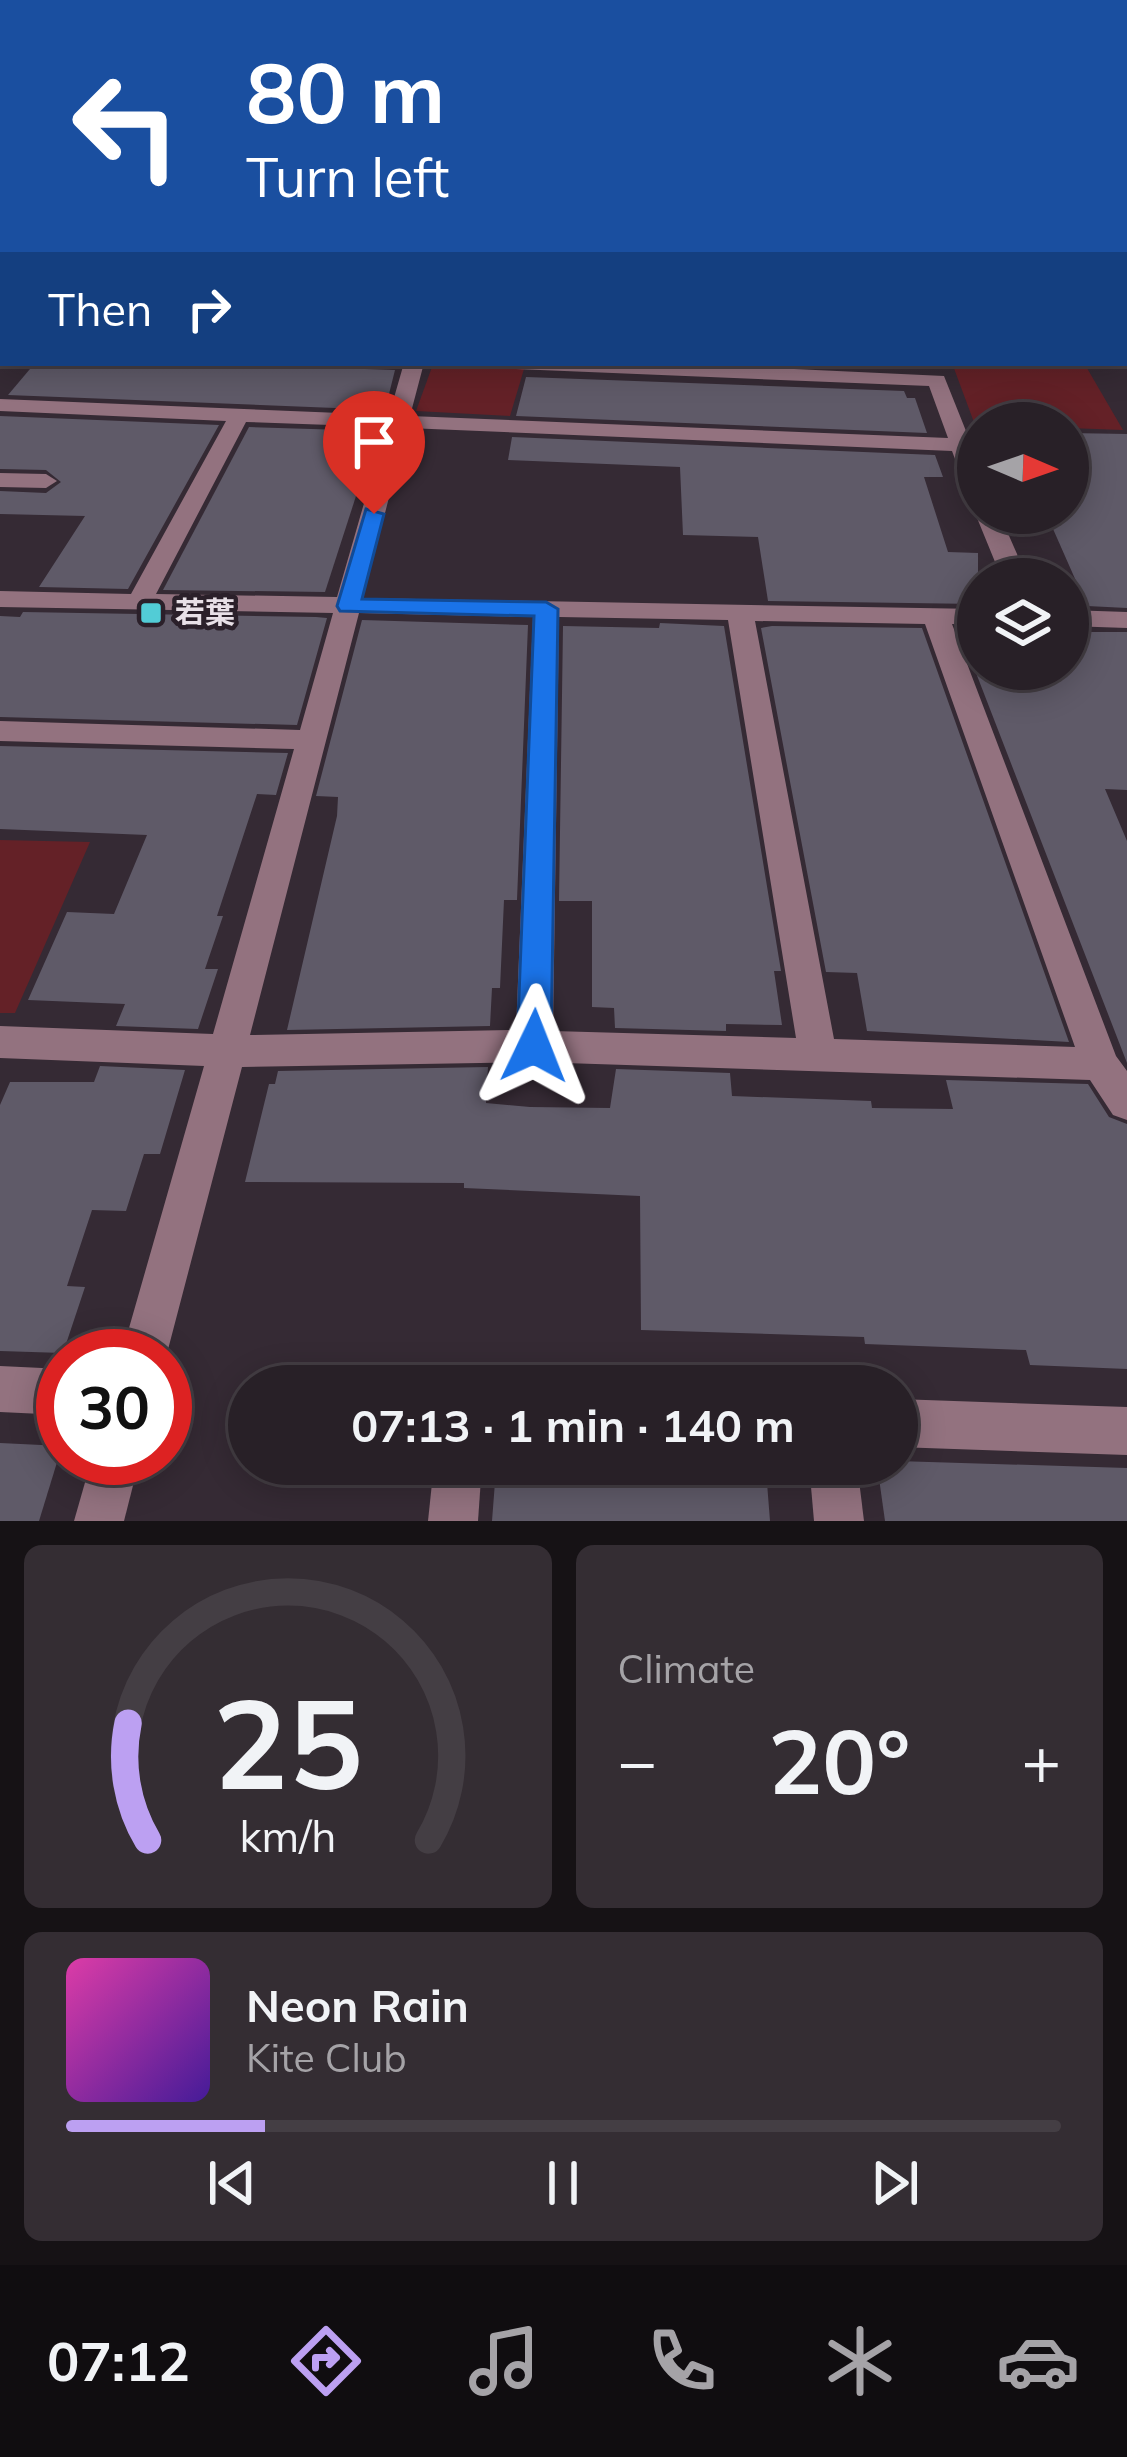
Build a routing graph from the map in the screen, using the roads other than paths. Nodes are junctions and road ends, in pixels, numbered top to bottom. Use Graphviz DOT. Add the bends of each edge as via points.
graph roads {
  1 [pos="414,366"];
  2 [pos="673,366"];
  3 [pos="935,371"];
  4 [pos="0,405"];
  5 [pos="239,415"];
  6 [pos="398,422"];
  7 [pos="957,439"];
  8 [pos="957,445"];
  9 [pos="0,480"];
  10 [pos="46,482"];
  11 [pos="0,599"];
  12 [pos="140,601"];
  13 [pos="349,606"];
  14 [pos="546,609"];
  15 [pos="740,613"];
  16 [pos="936,618"];
  17 [pos="957,618"];
  18 [pos="1089,619"];
  19 [pos="1127,620"];
  20 [pos="0,731"];
  21 [pos="312,740"];
  22 [pos="0,1042"];
  23 [pos="534,1046"];
  24 [pos="227,1052"];
  25 [pos="818,1056"];
  26 [pos="1100,1064"];
  27 [pos="1127,1103"];
  28 [pos="151,1329"];
  29 [pos="0,1389"];
  30 [pos="36,1391"];
  31 [pos="918,1424"];
  32 [pos="1127,1431"];
  33 [pos="108,1485"];
  34 [pos="456,1485"];
  35 [pos="835,1485"];
  36 [pos="98,1521"];
  37 [pos="453,1521"];
  38 [pos="839,1521"];
  1 -- 6 [label="street"];
  2 -- 3 [label="street"];
  3 -- 7 [label="street"];
  4 -- 5 [label="street"];
  5 -- 6 [label="street"];
  5 -- 12 [label="street"];
  6 -- 8 [label="street"];
  6 -- 13 [label="street"];
  9 -- 10 [label="street"];
  11 -- 12 [label="street"];
  12 -- 13 [label="street"];
  13 -- 14 [label="street"];
  13 -- 21 [label="street"];
  14 -- 15 [label="street"];
  14 -- 23 [label="street"];
  15 -- 16 [label="street"];
  15 -- 25 [label="street"];
  16 -- 17 [label="street"];
  16 -- 26 [label="street"];
  18 -- 19 [label="street"];
  20 -- 21 [label="street"];
  21 -- 24 [label="street"];
  22 -- 24 [label="street"];
  23 -- 24 [label="street"];
  23 -- 25 [label="street"];
  24 -- 28 [label="street"];
  25 -- 26 [label="street"];
  26 -- 27 [label="street"];
  29 -- 30 [label="street"];
  31 -- 32 [label="street"];
  33 -- 36 [label="street"];
  34 -- 37 [label="street"];
  35 -- 38 [label="street"];
}
